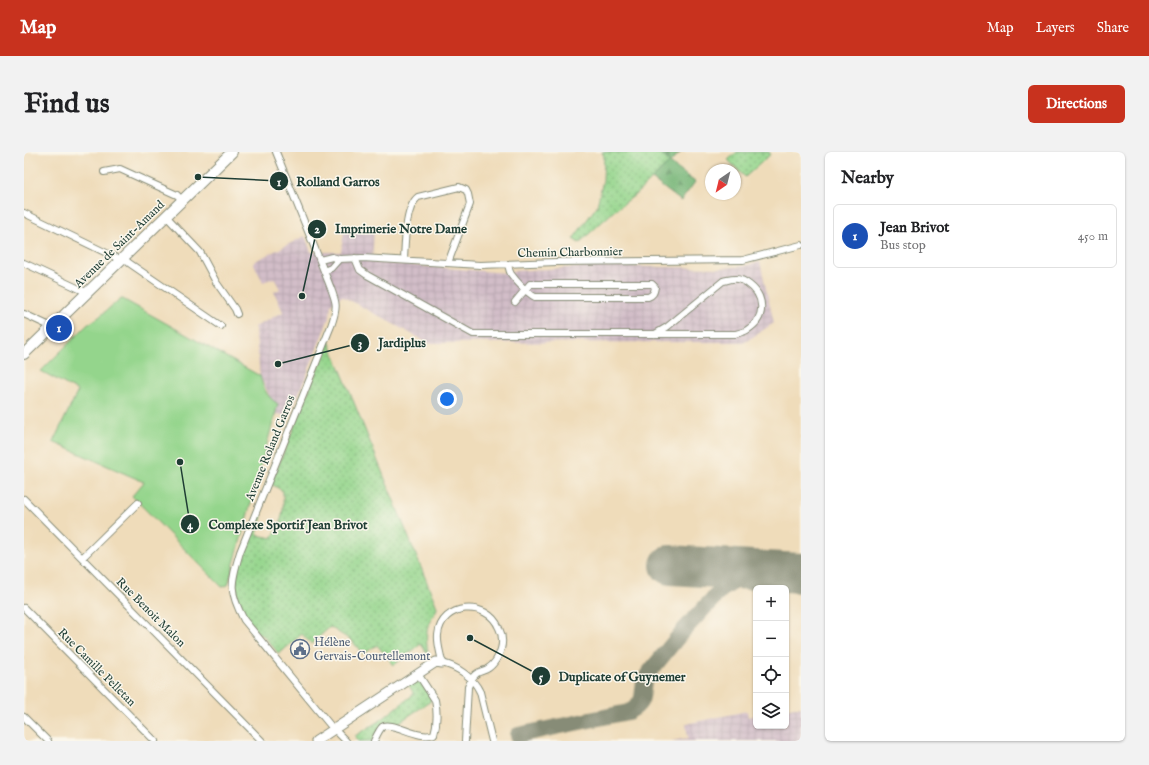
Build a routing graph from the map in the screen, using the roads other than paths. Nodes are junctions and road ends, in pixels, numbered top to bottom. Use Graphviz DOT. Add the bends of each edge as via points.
graph roads {
  1 [pos="276,152"];
  2 [pos="233,153"];
  3 [pos="104,172"];
  4 [pos="182,200"];
  5 [pos="24,213"];
  6 [pos="166,216"];
  7 [pos="801,245"];
  8 [pos="355,258"];
  9 [pos="122,259"];
  10 [pos="339,259"];
  11 [pos="320,260"];
  12 [pos="404,260"];
  13 [pos="24,263"];
  14 [pos="448,263"];
  15 [pos="508,264"];
  16 [pos="324,270"];
  17 [pos="525,290"];
  18 [pos="88,293"];
  19 [pos="516,302"];
  20 [pos="24,314"];
  21 [pos="237,314"];
  22 [pos="221,326"];
  23 [pos="52,327"];
  24 [pos="655,334"];
  25 [pos="24,354"];
  26 [pos="24,499"];
  27 [pos="138,503"];
  28 [pos="82,558"];
  29 [pos="24,608"];
  30 [pos="442,662"];
  31 [pos="418,674"];
  32 [pos="472,679"];
  33 [pos="24,717"];
  34 [pos="334,729"];
  35 [pos="48,741"];
  36 [pos="155,741"];
  37 [pos="262,741"];
  38 [pos="316,741"];
  39 [pos="346,741"];
  40 [pos="374,741"];
  41 [pos="465,741"];
  42 [pos="492,741"];
  1 -- 11 [label="street, Avenue Roland Garros"];
  2 -- 4 [label="main road, Avenue de Saint-Amand"];
  3 -- 4 [label="street" via="120,169 177,195"];
  4 -- 6 [label="main road, Avenue de Saint-Amand"];
  5 -- 9 [label="street"];
  6 -- 9 [label="main road, Avenue de Saint-Amand"];
  6 -- 21 [label="street" via="200,252"];
  7 -- 15 [label="street, Chemin Charbonnier" via="743,260"];
  8 -- 10 [label="street, Chemin Charbonnier"];
  8 -- 12 [label="street, Chemin Charbonnier"];
  8 -- 24 [label="street" via="360,270 367,275 473,334"];
  9 -- 18 [label="main road, Avenue de Saint-Amand"];
  9 -- 22 [label="street"];
  10 -- 11 [label="street, Chemin Charbonnier" via="332,257"];
  10 -- 16 [label="street" via="331,268"];
  11 -- 16 [label="street, Avenue Roland Garros"];
  12 -- 14 [label="street, Chemin Charbonnier"];
  12 -- 14 [label="street" via="408,211 414,200 459,187 466,190 470,204"];
  13 -- 18 [label="street"];
  14 -- 15 [label="street, Chemin Charbonnier"];
  15 -- 17 [label="street" via="510,273"];
  16 -- 34 [label="street, Avenue Roland Garros" via="336,302 335,313 240,552 233,576 232,591 244,620"];
  17 -- 17 [label="street" via="535,297 648,297 655,288 652,284 530,284"];
  17 -- 19 [label="street"];
  18 -- 23 [label="main road, Avenue de Saint-Amand"];
  20 -- 23 [label="street"];
  23 -- 25 [label="main road, Avenue de Saint-Amand"];
  24 -- 24 [label="street" via="735,334 747,330 755,323 762,307 760,299 756,291 742,280 723,281"];
  26 -- 28 [label="street, Rue Benoit Malon"];
  27 -- 28 [label="street"];
  28 -- 37 [label="street, Rue Benoit Malon"];
  29 -- 36 [label="street, Rue Camille Pelletan"];
  30 -- 31 [label="street" via="437,662"];
  30 -- 32 [label="street"];
  30 -- 32 [label="street" via="438,647 441,622 450,613 462,608 475,609 487,614 497,623 502,634 502,647 497,659 488,669 476,673"];
  31 -- 34 [label="street"];
  31 -- 40 [label="street" via="435,700 434,734 430,736 412,733 389,725 382,727"];
  32 -- 41 [label="street" via="468,687"];
  32 -- 42 [label="street" via="480,692"];
  33 -- 35 [label="street"];
  34 -- 38 [label="street"];
  34 -- 39 [label="street, Avenue Roland Garros"];
}
